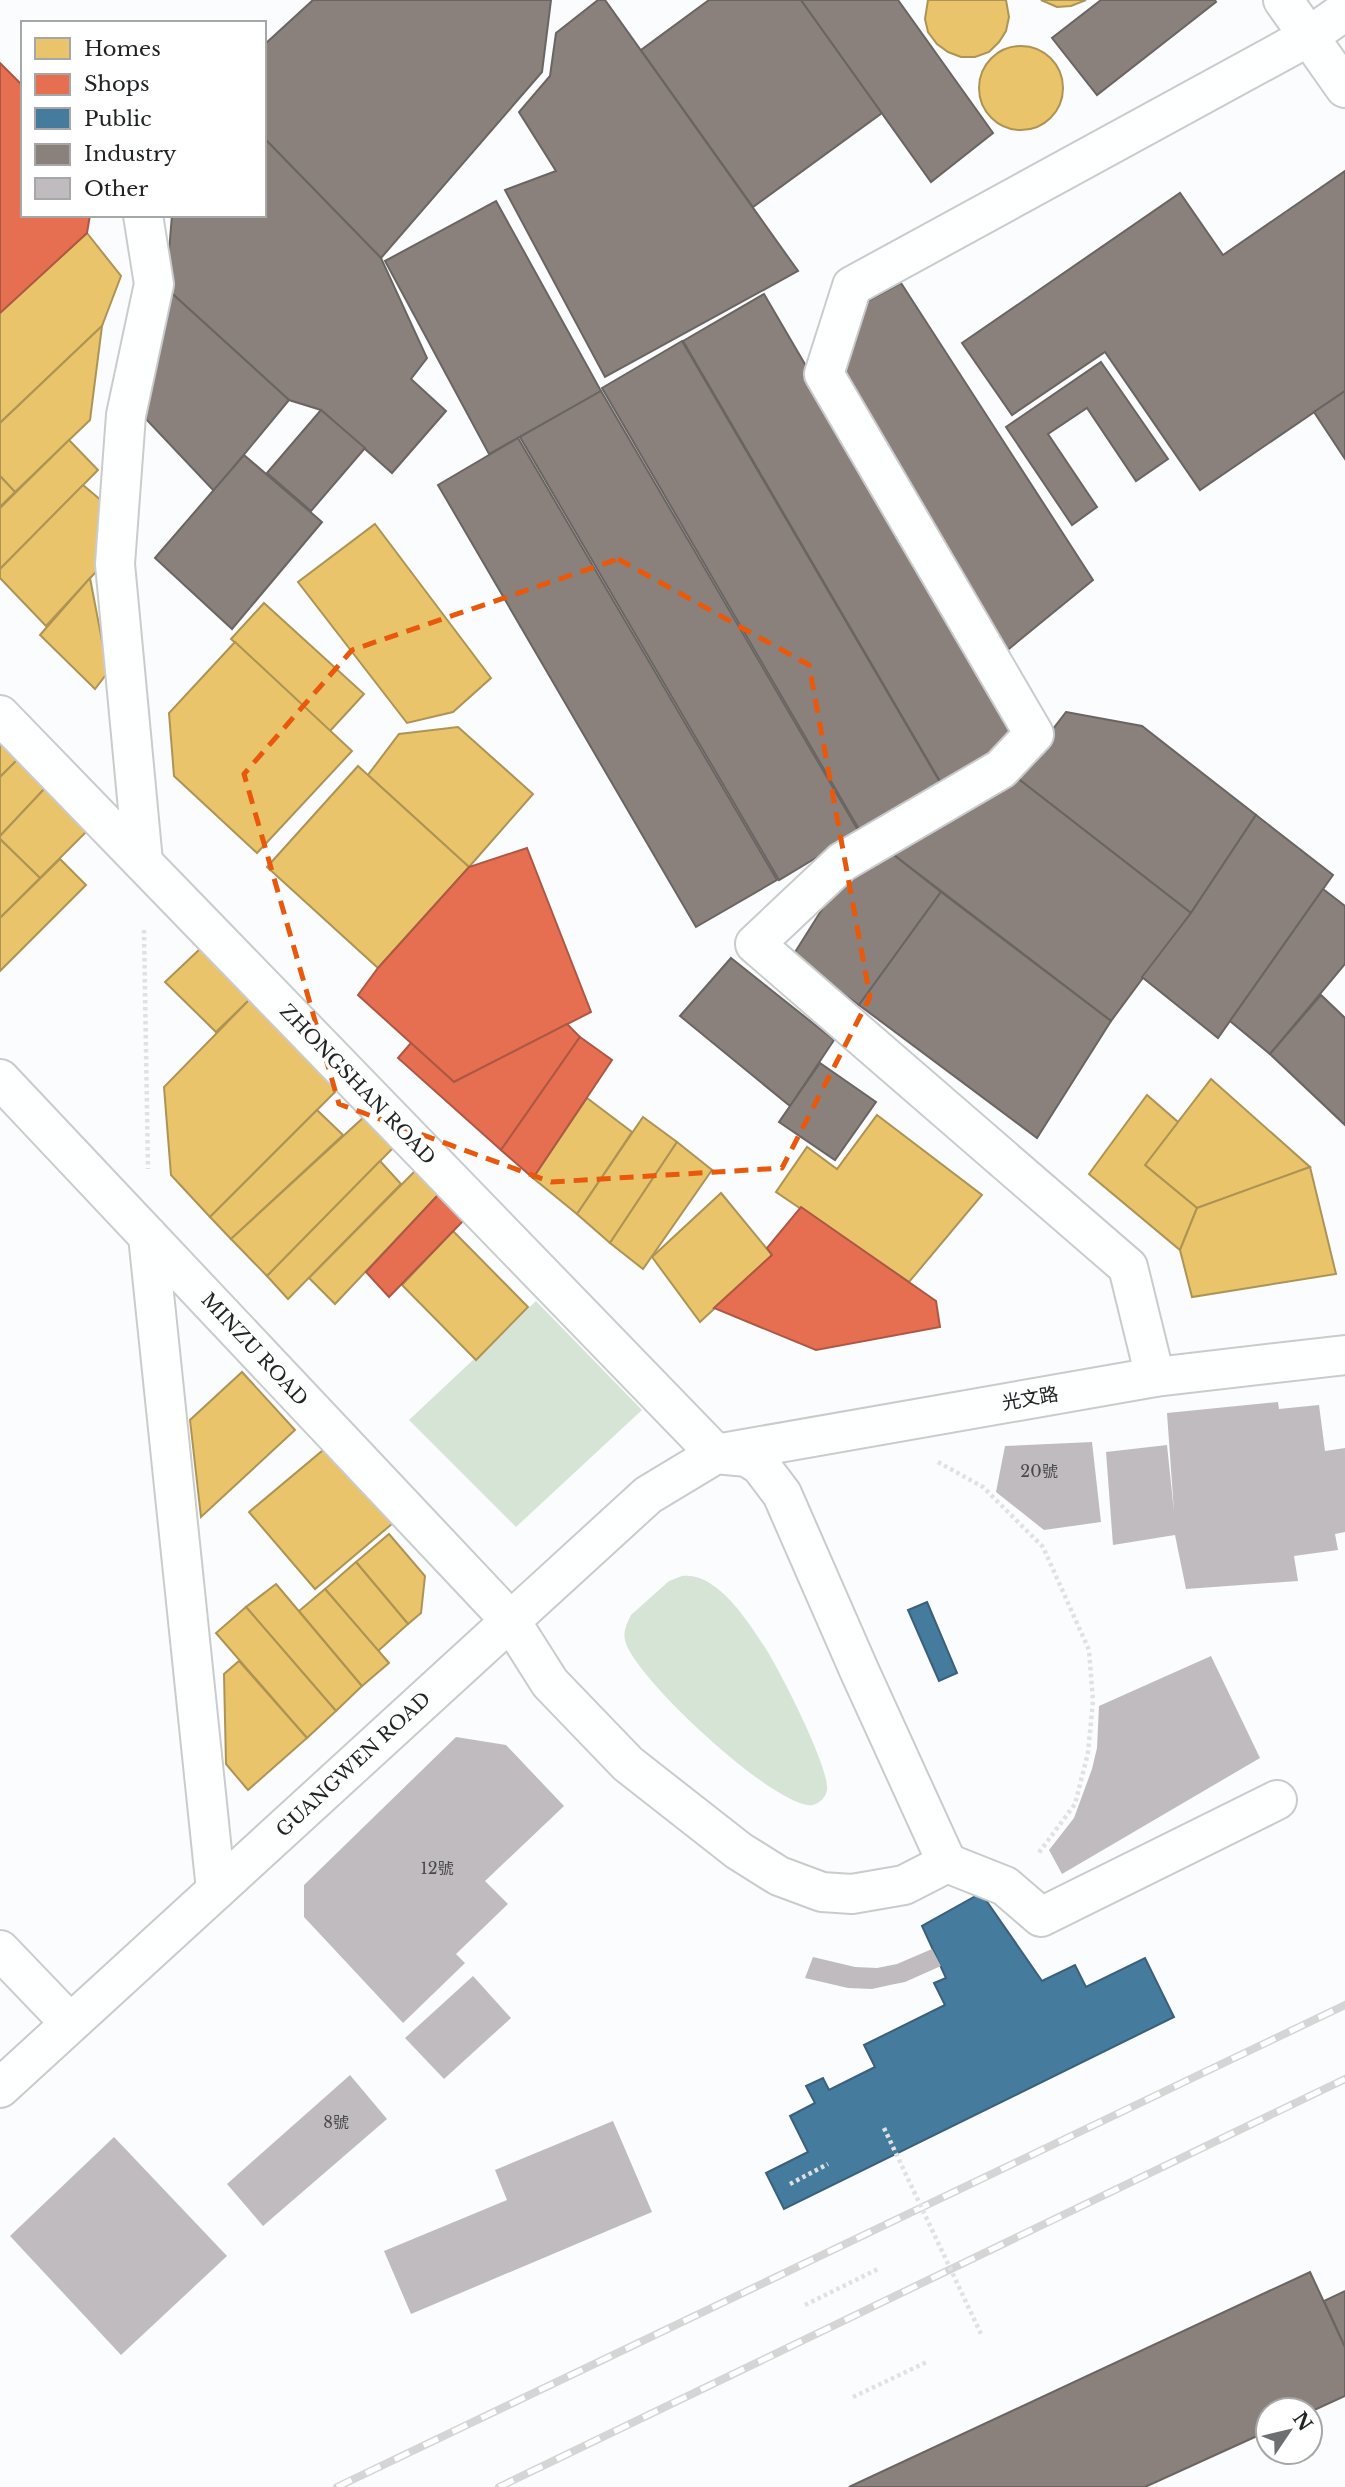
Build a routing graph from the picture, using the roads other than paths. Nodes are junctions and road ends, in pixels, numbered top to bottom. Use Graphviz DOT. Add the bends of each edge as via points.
graph roads {
  1 [pos="1283,0"];
  2 [pos="1345,11"];
  3 [pos="1308,37"];
  4 [pos="1345,88"];
  5 [pos="143,217"];
  6 [pos="0,715"];
  7 [pos="143,862"];
  8 [pos="0,1079"];
  9 [pos="148,1236"];
  10 [pos="1345,1355"];
  11 [pos="1155,1377"];
  12 [pos="716,1454"];
  13 [pos="510,1620"];
  14 [pos="1277,1800"];
  15 [pos="947,1863"];
  16 [pos="216,1889"];
  17 [pos="0,1950"];
  18 [pos="70,2023"];
  19 [pos="0,2088"];
  1 -- 3 [label="street"];
  2 -- 3 [label="street"];
  3 -- 4 [label="street"];
  3 -- 11 [label="street" via="852,286 824,374 1034,734 1001,769 842,862 755,944 1128,1267"];
  5 -- 7 [label="street" via="154,284 126,415 115,564"];
  6 -- 7 [label="street, ZHONGSHAN ROAD"];
  7 -- 12 [label="street, ZHONGSHAN ROAD"];
  8 -- 9 [label="street, MINZU ROAD"];
  9 -- 13 [label="street, MINZU ROAD"];
  9 -- 16 [label="street"];
  10 -- 11 [label="street, 光文路"];
  11 -- 12 [label="street, 光文路"];
  12 -- 13 [label="street, GUANGWEN ROAD" via="648,1495"];
  12 -- 15 [label="street" via="747,1457 760,1465 782,1494"];
  13 -- 15 [label="street, MINZU ROAD" via="550,1683 628,1764 739,1851 779,1876 822,1892 852,1894 904,1885"];
  13 -- 16 [label="street, GUANGWEN ROAD"];
  14 -- 15 [label="street" via="1041,1917 1004,1886"];
  16 -- 18 [label="street, GUANGWEN ROAD"];
  17 -- 18 [label="street"];
  18 -- 19 [label="street, GUANGWEN ROAD"];
}
